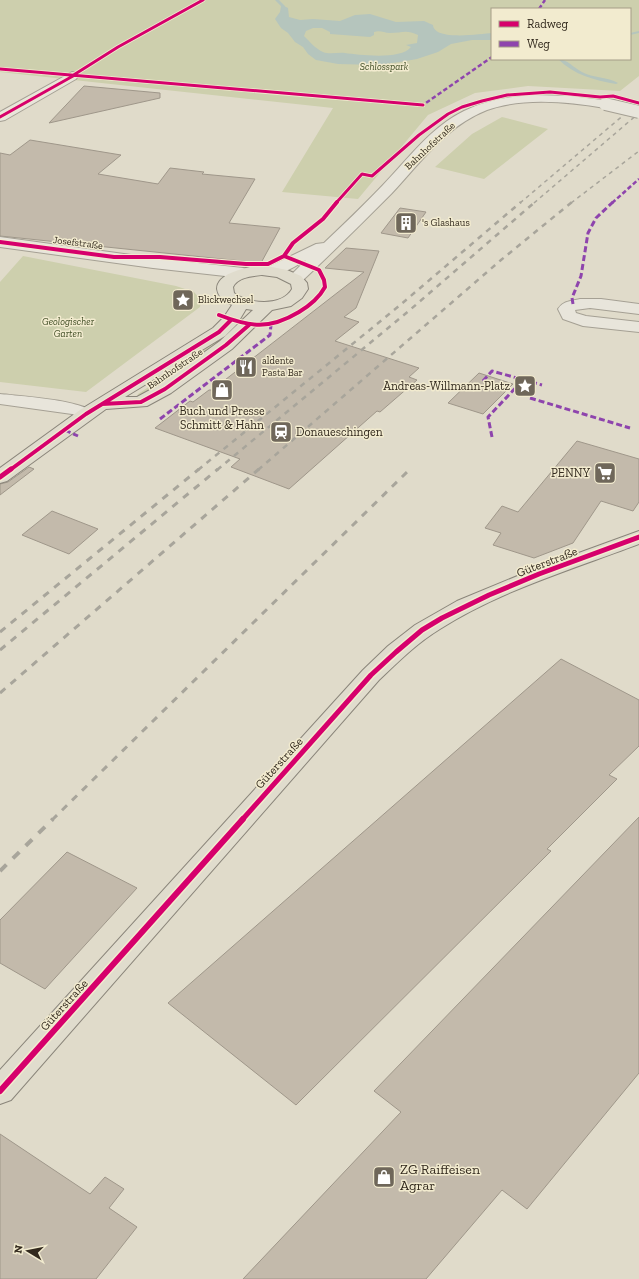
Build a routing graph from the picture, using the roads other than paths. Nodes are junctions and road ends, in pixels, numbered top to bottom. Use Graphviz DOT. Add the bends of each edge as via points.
graph roads {
  1 [pos="72,76"];
  2 [pos="639,112"];
  3 [pos="0,118"];
  4 [pos="339,237"];
  5 [pos="0,242"];
  6 [pos="154,263"];
  7 [pos="272,271"];
  8 [pos="243,273"];
  9 [pos="295,279"];
  10 [pos="225,286"];
  11 [pos="241,303"];
  12 [pos="267,306"];
  13 [pos="639,310"];
  14 [pos="639,327"];
  15 [pos="0,399"];
  16 [pos="102,404"];
  17 [pos="86,414"];
  18 [pos="0,477"];
  19 [pos="639,537"];
  20 [pos="0,1092"];
  1 -- 3 [label="street"];
  2 -- 4 [label="street, Bahnhofstraße, bridge" via="579,100 536,99 489,105 451,124"];
  4 -- 7 [label="street, Bahnhofstraße"];
  4 -- 9 [label="street, Bahnhofstraße"];
  5 -- 6 [label="street, Josefstraße"];
  6 -- 8 [label="street, Josefstraße"];
  6 -- 10 [label="street, Josefstraße"];
  7 -- 8 [label="main road"];
  7 -- 9 [label="main road"];
  8 -- 10 [label="main road" via="231,279"];
  9 -- 12 [label="main road" via="299,284 296,295 279,304"];
  10 -- 11 [label="main road" via="228,296"];
  11 -- 12 [label="main road"];
  11 -- 16 [label="main road, Bahnhofstraße" via="231,320 219,332"];
  12 -- 16 [label="main road, Bahnhofstraße" via="226,345 165,389 141,402"];
  13 -- 14 [label="street" via="579,303 566,309 568,316 583,321"];
  15 -- 17 [label="street" via="76,409"];
  16 -- 17 [label="main road, Bahnhofstraße"];
  17 -- 18 [label="main road, Bahnhofstraße"];
  19 -- 20 [label="main road, Güterstraße" via="488,596 441,619 398,648 371,675"];
}
